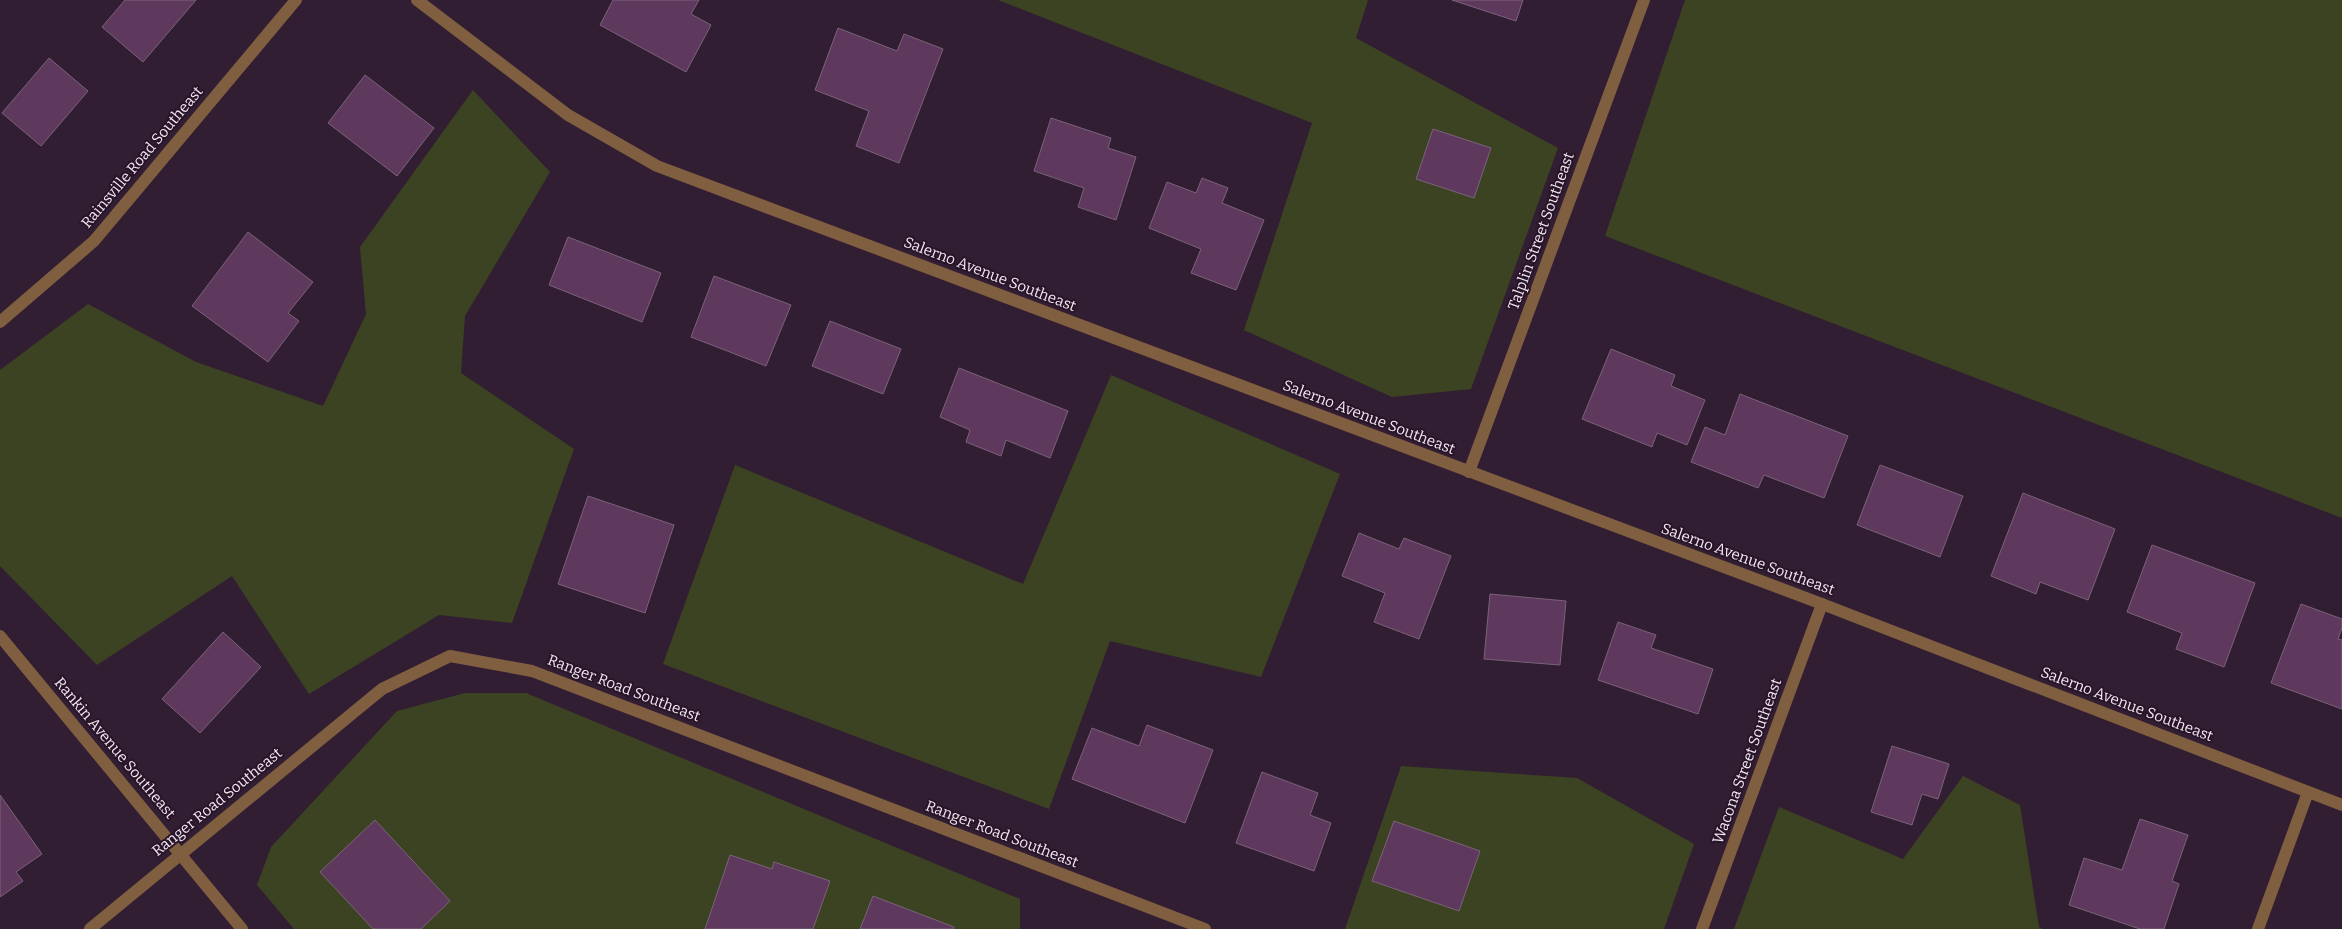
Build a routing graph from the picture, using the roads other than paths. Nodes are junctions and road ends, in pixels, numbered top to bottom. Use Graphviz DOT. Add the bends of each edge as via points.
graph roads {
  1 [pos="296,0"];
  2 [pos="417,0"];
  3 [pos="1644,0"];
  4 [pos="0,322"];
  5 [pos="1469,472"];
  6 [pos="1822,604"];
  7 [pos="0,636"];
  8 [pos="2308,792"];
  9 [pos="2342,805"];
  10 [pos="181,853"];
  11 [pos="90,929"];
  12 [pos="242,929"];
  13 [pos="1205,929"];
  14 [pos="1702,929"];
  15 [pos="2258,929"];
  1 -- 4 [label="street, Rainsville Road Southeast" via="94,241"];
  2 -- 5 [label="street, Salerno Avenue Southeast" via="568,115 657,166"];
  3 -- 5 [label="street, Talplin Street Southeast"];
  5 -- 6 [label="street, Salerno Avenue Southeast"];
  6 -- 8 [label="street, Salerno Avenue Southeast"];
  6 -- 14 [label="street, Wacona Street Southeast"];
  7 -- 10 [label="street, Rankin Avenue Southeast"];
  8 -- 9 [label="street, Salerno Avenue Southeast"];
  8 -- 15 [label="street"];
  10 -- 11 [label="street, Ranger Road Southeast"];
  10 -- 12 [label="street, Rankin Avenue Southeast"];
  10 -- 13 [label="street, Ranger Road Southeast" via="382,689 450,656 532,671"];
}
